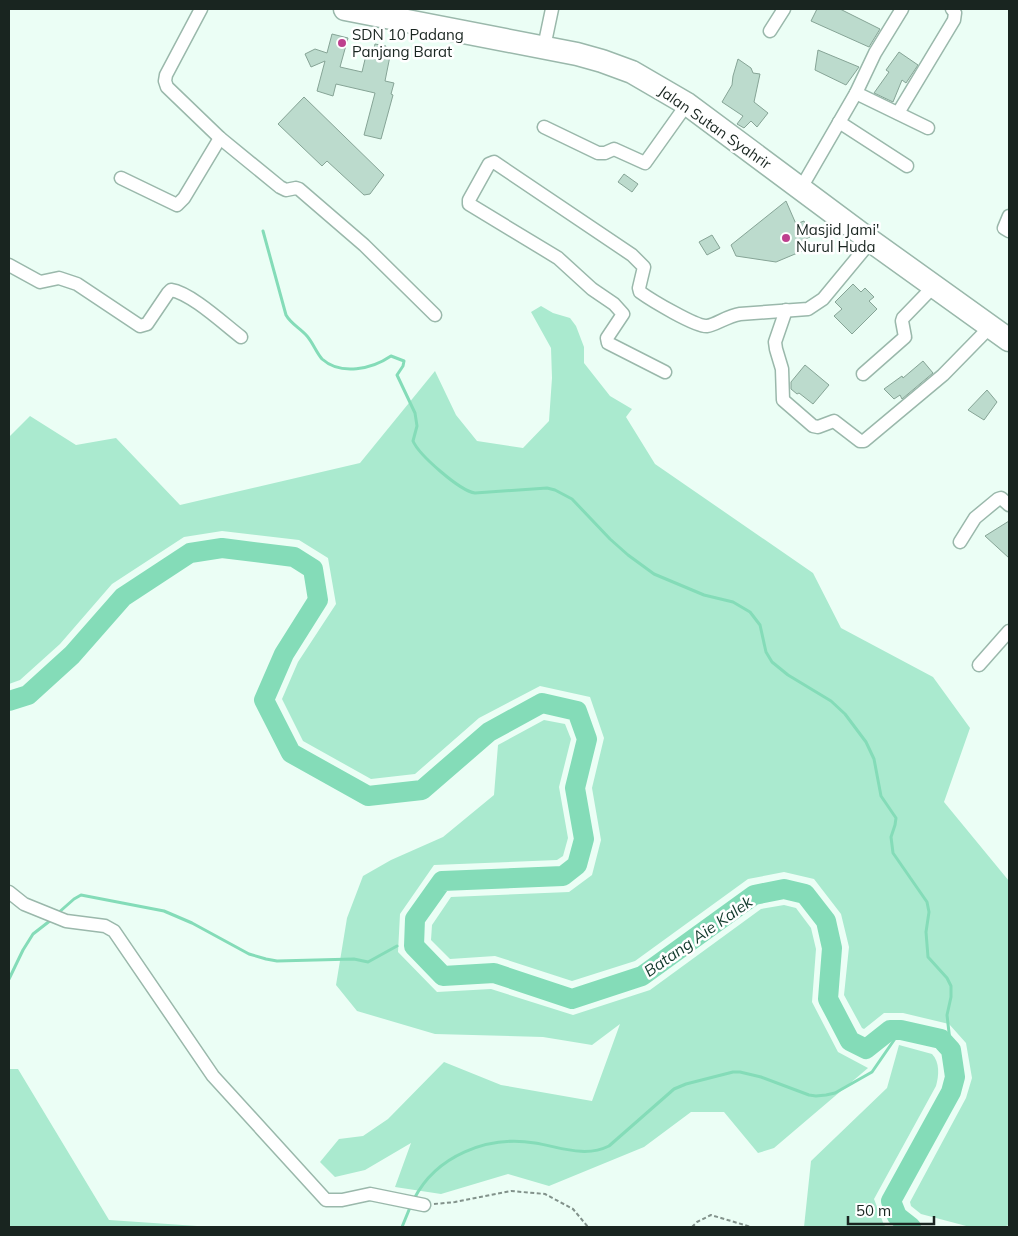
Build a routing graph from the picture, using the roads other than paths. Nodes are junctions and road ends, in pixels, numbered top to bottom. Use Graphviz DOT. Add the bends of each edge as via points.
graph roads {
  1 [pos="201,9"];
  2 [pos="345,9"];
  3 [pos="552,9"];
  4 [pos="784,9"];
  5 [pos="902,9"];
  6 [pos="952,9"];
  7 [pos="770,31"];
  8 [pos="544,47"];
  9 [pos="856,93"];
  10 [pos="687,104"];
  11 [pos="898,113"];
  12 [pos="839,122"];
  13 [pos="544,127"];
  14 [pos="928,128"];
  15 [pos="220,138"];
  16 [pos="907,166"];
  17 [pos="121,178"];
  18 [pos="801,188"];
  19 [pos="1009,216"];
  20 [pos="1009,231"];
  21 [pos="871,241"];
  22 [pos="9,266"];
  23 [pos="934,286"];
  24 [pos="786,310"];
  25 [pos="435,315"];
  26 [pos="1003,333"];
  27 [pos="241,337"];
  28 [pos="665,372"];
  29 [pos="863,374"];
  30 [pos="1009,506"];
  31 [pos="960,542"];
  32 [pos="1009,631"];
  33 [pos="979,666"];
  34 [pos="9,892"];
  35 [pos="424,1205"];
  1 -- 15 [label="street" via="165,81 167,88"];
  2 -- 8 [label="highway, Jalan Sutan Syahrir"];
  3 -- 8 [label="street"];
  4 -- 7 [label="street"];
  5 -- 9 [label="street" via="874,53"];
  6 -- 11 [label="street" via="954,20"];
  8 -- 10 [label="highway, Jalan Sutan Syahrir" via="618,66"];
  9 -- 11 [label="street"];
  9 -- 12 [label="street"];
  10 -- 13 [label="street" via="645,163 614,149 605,154 598,153"];
  10 -- 18 [label="highway, Jalan Sutan Syahrir"];
  11 -- 14 [label="street"];
  12 -- 16 [label="street"];
  12 -- 18 [label="street"];
  15 -- 17 [label="street" via="177,205"];
  15 -- 25 [label="street" via="283,189 299,189 364,245"];
  18 -- 21 [label="highway, Jalan Sutan Syahrir"];
  19 -- 20 [label="street" via="1004,228"];
  21 -- 23 [label="highway, Jalan Sutan Syahrir"];
  21 -- 24 [label="street" via="823,299 808,309"];
  22 -- 27 [label="street" via="40,282 59,278 77,284 140,326 146,324 170,290 174,290 190,298"];
  23 -- 26 [label="highway, Jalan Sutan Syahrir"];
  23 -- 29 [label="street" via="903,318 905,337"];
  24 -- 26 [label="street" via="775,342 782,369 783,400 810,425 818,427 834,421 860,441 867,440 943,375"];
  24 -- 28 [label="street" via="730,315 711,325 699,325 640,292 644,267 632,255 494,162 489,164 469,204 558,258 614,304 623,314 607,338 608,344"];
  30 -- 31 [label="street" via="1002,498 998,499 972,522"];
  32 -- 33 [label="street"];
  34 -- 35 [label="street" via="19,901 66,921 105,926 114,932 213,1076 326,1200 370,1194"];
}
